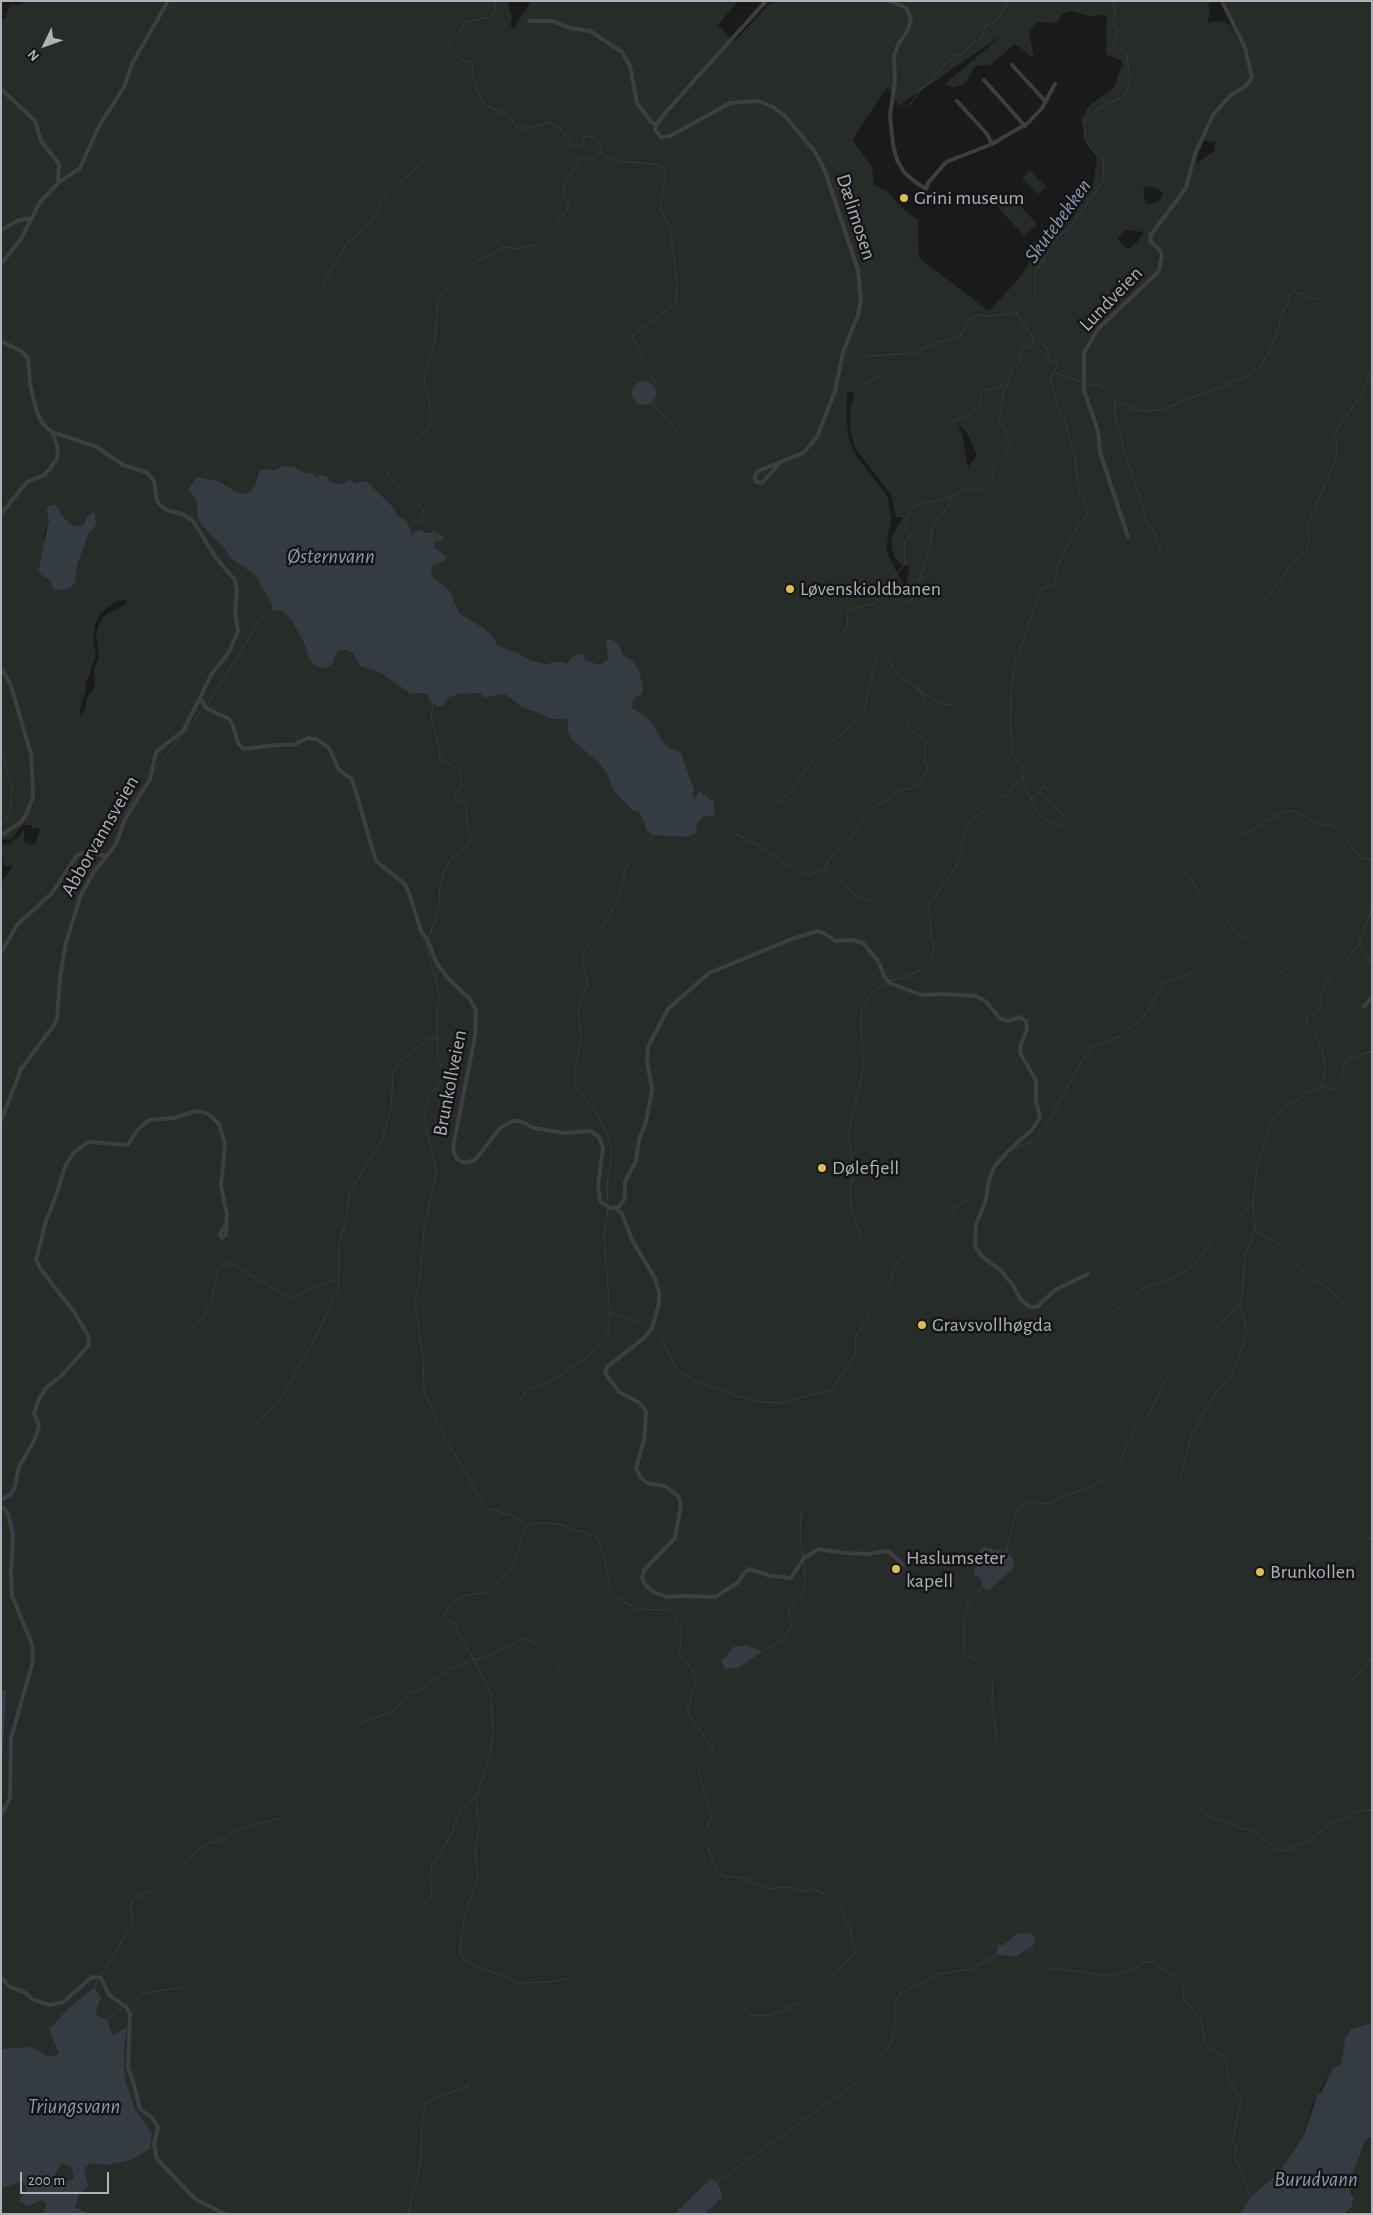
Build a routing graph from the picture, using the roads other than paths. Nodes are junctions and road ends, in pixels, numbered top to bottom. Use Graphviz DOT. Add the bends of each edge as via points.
graph roads {
  1 [pos="168,1"];
  2 [pos="766,1"];
  3 [pos="889,1"];
  4 [pos="1222,1"];
  5 [pos="529,21"];
  6 [pos="1012,65"];
  7 [pos="984,80"];
  8 [pos="1055,84"];
  9 [pos="1,89"];
  10 [pos="957,101"];
  11 [pos="1046,102"];
  12 [pos="655,126"];
  13 [pos="1025,126"];
  14 [pos="992,144"];
  15 [pos="58,183"];
  16 [pos="31,218"];
  17 [pos="1,230"];
  18 [pos="1,264"];
  19 [pos="1,341"];
  20 [pos="52,432"];
  21 [pos="781,462"];
  22 [pos="1,514"];
  23 [pos="1128,537"];
  24 [pos="1,668"];
  25 [pos="200,698"];
  26 [pos="1,835"];
  27 [pos="105,856"];
  28 [pos="1,953"];
  29 [pos="1372,997"];
  30 [pos="1364,1006"];
  31 [pos="1,1121"];
  32 [pos="615,1208"];
  33 [pos="226,1222"];
  34 [pos="1088,1274"];
  35 [pos="1,1500"];
  36 [pos="1,1506"];
  37 [pos="904,1565"];
  38 [pos="1,1815"];
  39 [pos="1,1977"];
  40 [pos="224,2214"];
  1 -- 15 [label="street" via="132,64 124,87 99,126 80,168"];
  2 -- 12 [label="street"];
  3 -- 14 [label="street" via="906,8 912,19 894,55 895,82 890,114 894,150 904,172 926,188 946,162"];
  4 -- 23 [label="street, Lundveien" via="1248,56 1252,71 1250,81 1213,115 1195,154 1186,188 1150,236 1151,242 1161,251 1159,271 1098,329 1084,353 1084,390"];
  5 -- 12 [label="street" via="552,22 590,31 622,52 630,66 637,103"];
  6 -- 11 [label="street"];
  7 -- 13 [label="street"];
  8 -- 11 [label="street"];
  9 -- 15 [label="street" via="35,121 41,141 59,164"];
  10 -- 14 [label="street"];
  11 -- 13 [label="street"];
  12 -- 21 [label="street, Dælimosen" via="658,135 665,137 730,103 759,101 785,116 815,152 825,170 858,270 861,300 818,437 804,452"];
  13 -- 14 [label="street"];
  15 -- 16 [label="street" via="40,202"];
  16 -- 17 [label="street"];
  16 -- 18 [label="street" via="21,239"];
  19 -- 20 [label="street" via="28,358 37,412"];
  20 -- 22 [label="street" via="58,448 54,464 44,475 27,482"];
  20 -- 25 [label="street" via="97,448 123,465 146,472 154,481 160,505 188,517 235,580 238,626 229,652 211,675"];
  21 -- 21 [label="street, Dælimosen" via="756,472 755,481 762,483"];
  24 -- 26 [label="street" via="10,686 31,754 33,790 26,815 14,828"];
  25 -- 27 [label="street, Abborvannsveien" via="183,731 156,752 150,780 124,821 116,844"];
  25 -- 32 [label="street, Brunkollveien" via="210,712 232,722 241,748 293,745 308,738 316,739 329,748 339,770 352,779 376,861 405,884 436,962 476,1010 475,1036 454,1142 457,1160 464,1163 475,1160 501,1127 513,1121 564,1133 590,1131 599,1137 603,1148 598,1186 600,1200 609,1208"];
  27 -- 28 [label="street" via="88,852 77,855 52,893 17,925"];
  27 -- 31 [label="street, Abborvannsveien" via="74,912 60,977 57,1019 21,1069"];
  29 -- 30 [label="street"];
  32 -- 34 [label="street" via="623,1204 625,1198 625,1182 636,1161 652,1096 648,1047 668,1009 709,973 818,931 835,941 863,943 890,983 921,995 976,996 1001,1019 1008,1021 1020,1017 1026,1022 1027,1030 1020,1053 1036,1080 1040,1117 1032,1130 994,1167 976,1224 975,1248 1000,1270 1030,1307 1041,1304 1056,1290"];
  32 -- 37 [label="street" via="622,1214 633,1242 655,1278 659,1303 652,1328 607,1367 605,1373 619,1392 640,1403 646,1411 644,1441 636,1468 640,1477 647,1483 666,1486 678,1496 681,1504 675,1538 644,1570 642,1578 646,1586 667,1597 715,1598 737,1583 748,1569 790,1578 809,1554 819,1549 869,1554 888,1551"];
  33 -- 35 [label="street" via="221,1187 225,1144 219,1124 210,1115 200,1111 149,1120 137,1130 128,1145 88,1142 73,1153 46,1221 36,1260 74,1312 88,1336 89,1345 39,1399 34,1413 38,1426 34,1441 19,1467 14,1490"];
  36 -- 38 [label="street" via="8,1513 13,1535 12,1596 33,1651 31,1670 11,1738 10,1798"];
  39 -- 40 [label="street" via="10,1987 34,2000 50,2004 63,2002 92,1977 101,1978 109,1994 130,2013 128,2067 140,2109 158,2127 154,2145 157,2159 195,2199"];
}
